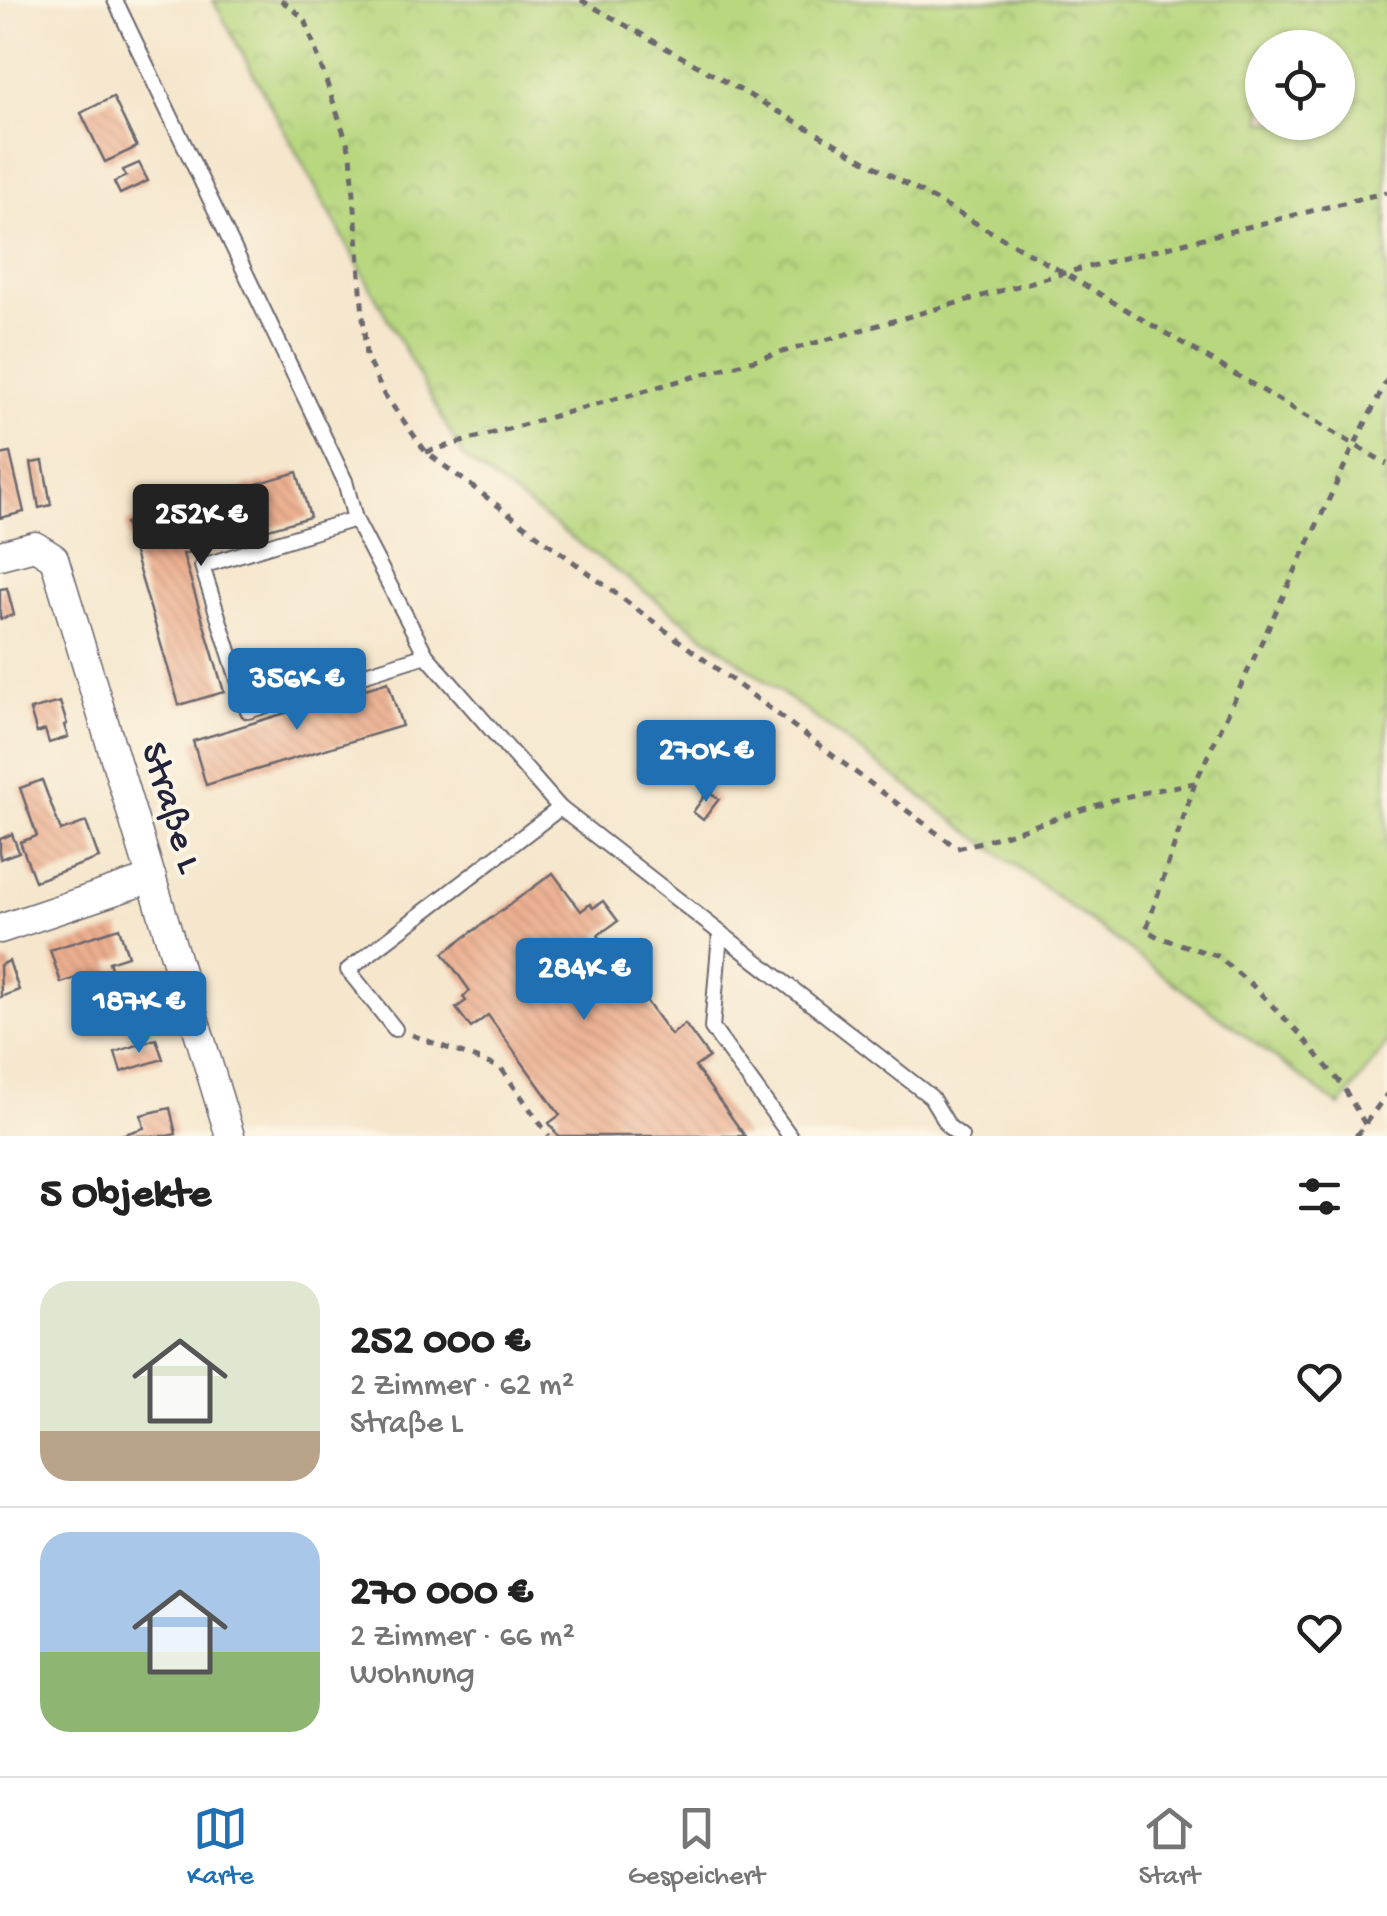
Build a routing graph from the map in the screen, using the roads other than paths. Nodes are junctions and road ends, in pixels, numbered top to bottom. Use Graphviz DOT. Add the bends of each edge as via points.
graph roads {
  1 [pos="115,0"];
  2 [pos="355,518"];
  3 [pos="0,554"];
  4 [pos="426,655"];
  5 [pos="560,808"];
  6 [pos="152,878"];
  7 [pos="0,929"];
  8 [pos="720,934"];
  9 [pos="395,1029"];
  10 [pos="952,1133"];
  11 [pos="230,1136"];
  12 [pos="790,1136"];
  1 -- 2 [label="lane" via="345,481"];
  2 -- 4 [label="lane"];
  2 -- 4 [label="lane" via="202,566 248,711"];
  3 -- 6 [label="street, Straße L" via="35,546 54,558"];
  4 -- 5 [label="lane"];
  5 -- 8 [label="lane"];
  5 -- 9 [label="lane" via="348,970"];
  6 -- 7 [label="street"];
  6 -- 11 [label="street, Straße L"];
  8 -- 10 [label="lane" via="931,1097"];
  8 -- 12 [label="lane" via="712,1028"];
}
